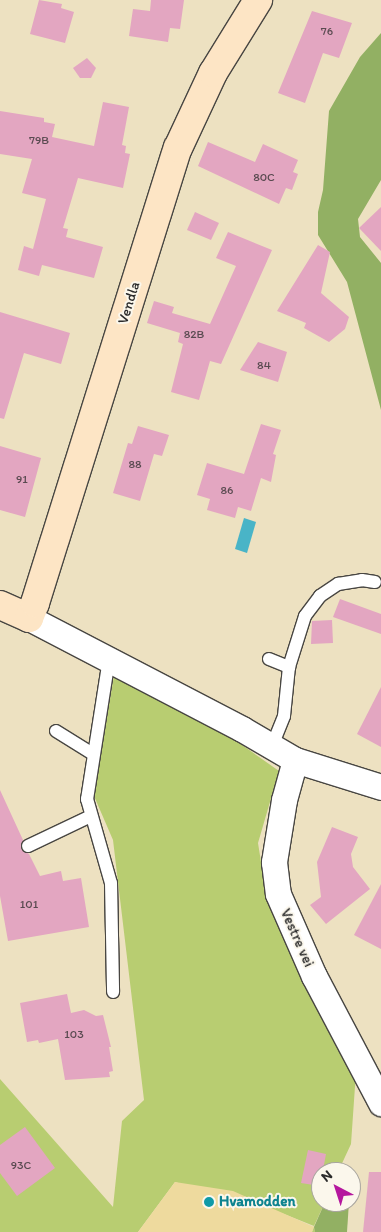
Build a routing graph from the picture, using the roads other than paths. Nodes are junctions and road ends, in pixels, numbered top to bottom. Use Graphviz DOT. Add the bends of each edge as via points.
graph roads {
  1 [pos="258,0"];
  2 [pos="375,582"];
  3 [pos="0,604"];
  4 [pos="29,618"];
  5 [pos="269,659"];
  6 [pos="108,660"];
  7 [pos="289,667"];
  8 [pos="56,731"];
  9 [pos="272,746"];
  10 [pos="93,754"];
  11 [pos="295,760"];
  12 [pos="381,787"];
  13 [pos="91,816"];
  14 [pos="28,846"];
  15 [pos="113,992"];
  16 [pos="381,1103"];
  1 -- 4 [label="street, Vendla" via="213,73 185,129 47,574"];
  2 -- 7 [label="lane" via="362,580 338,584 320,596 305,616"];
  3 -- 4 [label="street"];
  4 -- 6 [label="street"];
  5 -- 7 [label="lane"];
  6 -- 9 [label="street"];
  6 -- 10 [label="lane"];
  7 -- 9 [label="lane" via="284,716"];
  8 -- 10 [label="lane"];
  9 -- 11 [label="street"];
  10 -- 13 [label="lane" via="88,799"];
  11 -- 12 [label="street"];
  11 -- 16 [label="street, Vestre vei" via="284,800 274,862 278,894 314,976"];
  13 -- 14 [label="lane"];
  13 -- 15 [label="lane" via="111,884"];
}
